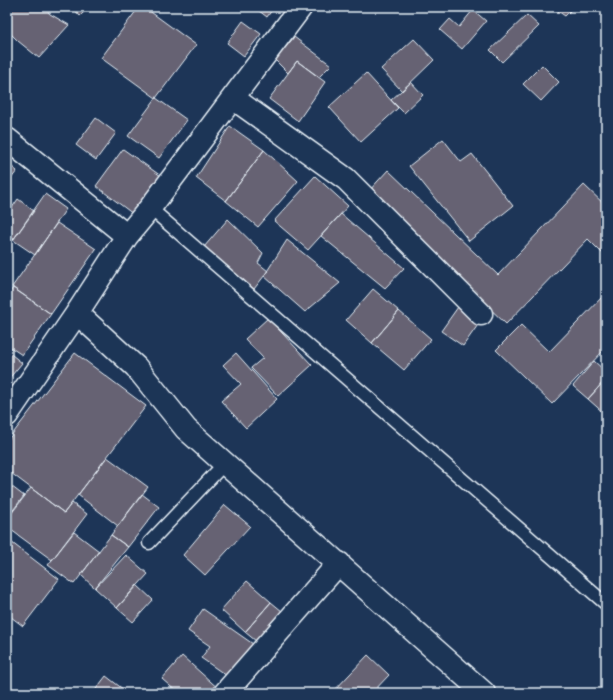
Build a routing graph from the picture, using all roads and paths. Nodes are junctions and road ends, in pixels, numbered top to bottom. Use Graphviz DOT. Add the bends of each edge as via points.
graph roads {
  1 [pos="301,7"];
  2 [pos="233,98"];
  3 [pos="7,139"];
  4 [pos="150,208"];
  5 [pos="127,236"];
  6 [pos="77,313"];
  7 [pos="481,314"];
  8 [pos="7,415"];
  9 [pos="225,463"];
  10 [pos="149,543"];
  11 [pos="339,563"];
  12 [pos="606,604"];
  13 [pos="225,693"];
  14 [pos="484,693"];
  1 -- 2 [label="street"];
  2 -- 4 [label="street"];
  2 -- 7 [label="street" via="346,179"];
  3 -- 5 [label="street"];
  4 -- 5 [label="street"];
  4 -- 12 [label="lane"];
  5 -- 6 [label="street"];
  6 -- 8 [label="street"];
  6 -- 9 [label="street" via="136,367 186,429"];
  9 -- 10 [label="lane"];
  9 -- 11 [label="street"];
  11 -- 13 [label="street"];
  11 -- 14 [label="street"];
}
